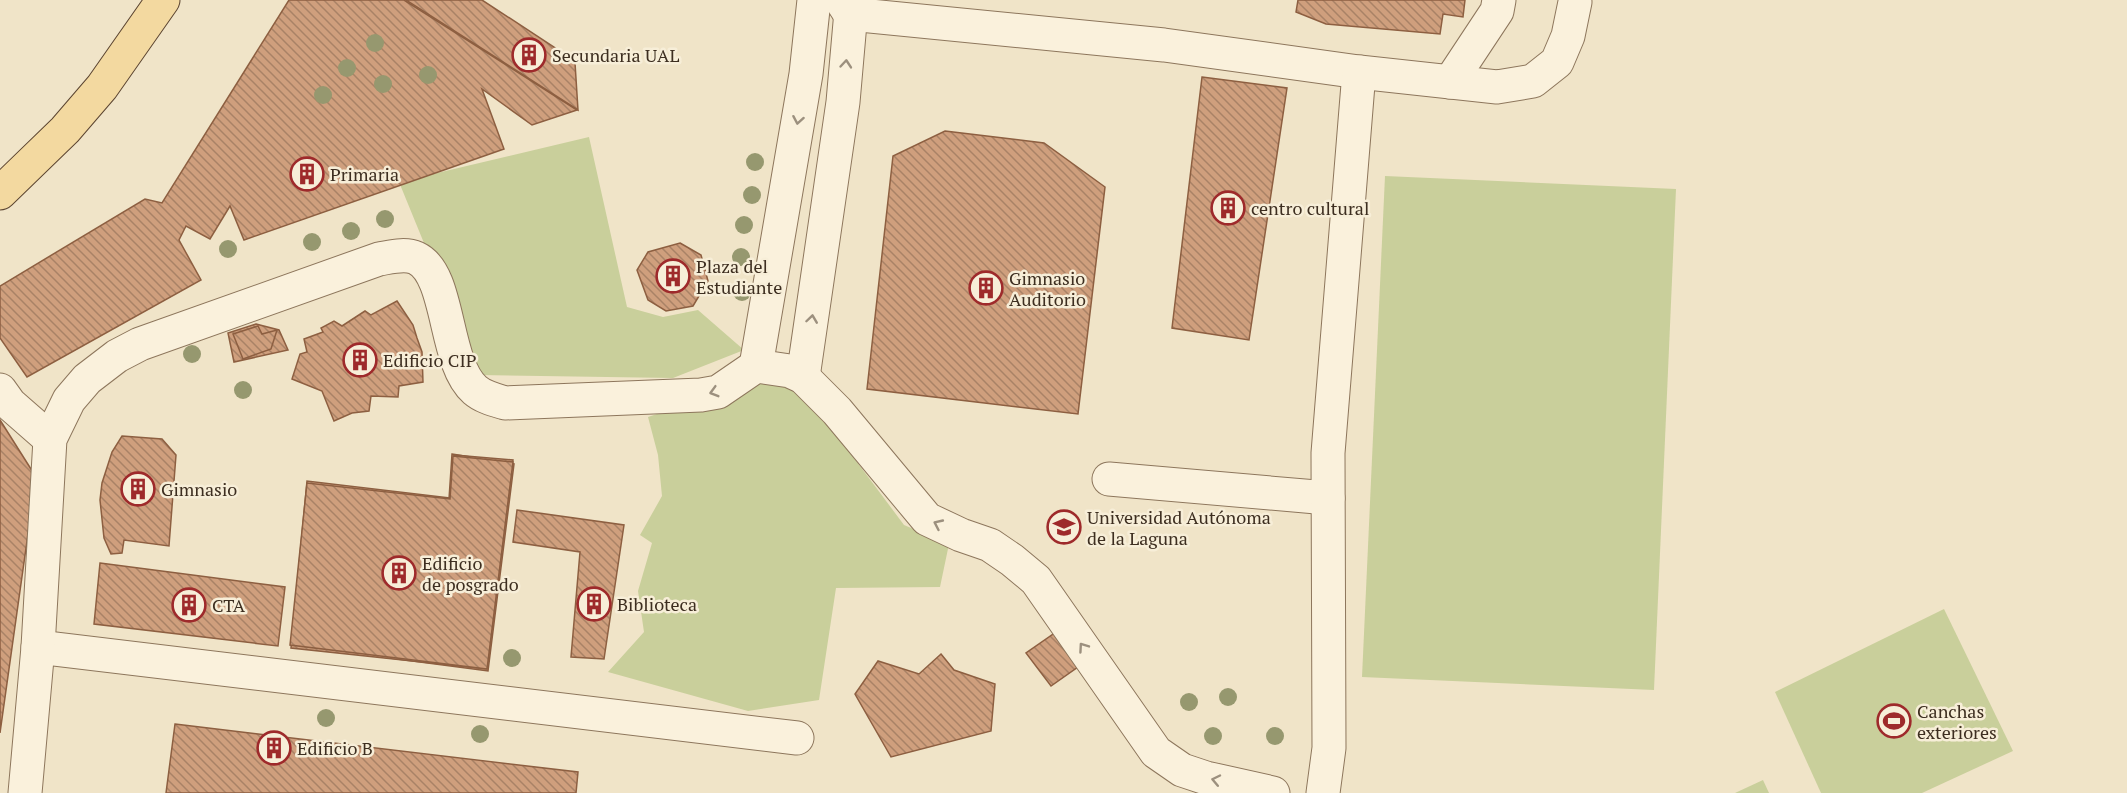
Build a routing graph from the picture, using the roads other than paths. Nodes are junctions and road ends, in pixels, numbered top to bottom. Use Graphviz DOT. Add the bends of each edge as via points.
graph roads {
  1 [pos="163,0"];
  2 [pos="814,0"];
  3 [pos="1499,0"];
  4 [pos="1575,2"];
  5 [pos="848,5"];
  6 [pos="1359,72"];
  7 [pos="806,74"];
  8 [pos="1450,82"];
  9 [pos="843,102"];
  10 [pos="0,193"];
  11 [pos="756,366"];
  12 [pos="803,377"];
  13 [pos="0,390"];
  14 [pos="50,439"];
  15 [pos="1109,479"];
  16 [pos="1328,498"];
  17 [pos="38,647"];
  18 [pos="797,738"];
  19 [pos="25,793"];
  20 [pos="1273,793"];
  21 [pos="1323,793"];
  1 -- 10 [label="main road" via="102,87 65,130"];
  2 -- 7 [label="lane"];
  3 -- 8 [label="lane" via="1497,11"];
  4 -- 8 [label="lane" via="1568,36 1557,62 1533,81 1497,87"];
  5 -- 6 [label="lane"];
  9 -- 5 [label="lane, one-way"];
  6 -- 8 [label="lane"];
  6 -- 16 [label="lane" via="1328,453"];
  7 -- 9 [label="lane"];
  7 -- 11 [label="lane, one-way"];
  12 -- 9 [label="lane, one-way"];
  11 -- 12 [label="lane"];
  11 -- 14 [label="lane, one-way" via="718,392 701,395 505,403 476,391 464,377 434,278 426,265 414,257 399,255 140,344 117,356 87,379 69,400"];
  20 -- 12 [label="lane, one-way" via="1182,770 1156,752 1036,580 990,545 927,519 837,411"];
  13 -- 14 [label="lane"];
  14 -- 17 [label="lane"];
  15 -- 16 [label="lane"];
  16 -- 21 [label="lane" via="1329,748"];
  17 -- 18 [label="lane"];
  17 -- 19 [label="lane"];
}
